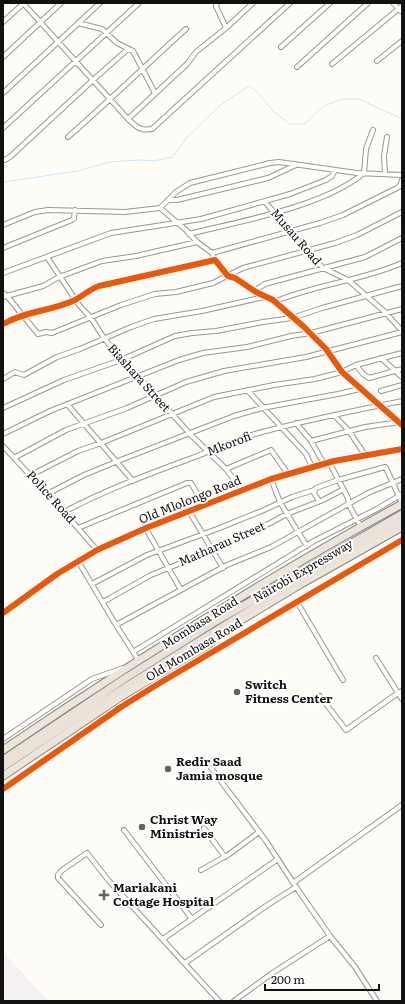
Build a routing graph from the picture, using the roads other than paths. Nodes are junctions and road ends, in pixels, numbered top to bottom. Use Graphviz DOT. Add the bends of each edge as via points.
graph roads {
  1 [pos="23,3"];
  2 [pos="61,3"];
  3 [pos="100,3"];
  4 [pos="139,3"];
  5 [pos="217,3"];
  6 [pos="253,3"];
  7 [pos="290,3"];
  8 [pos="330,3"];
  9 [pos="368,3"];
  10 [pos="393,3"];
  11 [pos="401,9"];
  12 [pos="3,22"];
  13 [pos="40,22"];
  14 [pos="78,23"];
  15 [pos="226,28"];
  16 [pos="186,29"];
  17 [pos="106,33"];
  18 [pos="402,41"];
  19 [pos="58,42"];
  20 [pos="281,47"];
  21 [pos="128,49"];
  22 [pos="3,57"];
  23 [pos="75,61"];
  24 [pos="377,61"];
  25 [pos="332,64"];
  26 [pos="297,67"];
  27 [pos="142,69"];
  28 [pos="93,80"];
  29 [pos="3,93"];
  30 [pos="155,94"];
  31 [pos="111,100"];
  32 [pos="128,119"];
  33 [pos="3,128"];
  34 [pos="373,130"];
  35 [pos="68,137"];
  36 [pos="387,137"];
  37 [pos="3,159"];
  38 [pos="297,165"];
  39 [pos="334,170"];
  40 [pos="364,173"];
  41 [pos="385,174"];
  42 [pos="402,175"];
  43 [pos="402,180"];
  44 [pos="168,200"];
  45 [pos="265,202"];
  46 [pos="160,208"];
  47 [pos="76,210"];
  48 [pos="274,212"];
  49 [pos="402,212"];
  50 [pos="177,223"];
  51 [pos="3,225"];
  52 [pos="289,231"];
  53 [pos="190,234"];
  54 [pos="402,238"];
  55 [pos="197,242"];
  56 [pos="3,248"];
  57 [pos="308,251"];
  58 [pos="212,253"];
  59 [pos="47,257"];
  60 [pos="215,260"];
  61 [pos="402,263"];
  62 [pos="323,268"];
  63 [pos="3,273"];
  64 [pos="228,276"];
  65 [pos="60,277"];
  66 [pos="348,280"];
  67 [pos="402,286"];
  68 [pos="254,291"];
  69 [pos="4,296"];
  70 [pos="265,296"];
  71 [pos="368,296"];
  72 [pos="75,299"];
  73 [pos="274,302"];
  74 [pos="402,309"];
  75 [pos="385,312"];
  76 [pos="23,315"];
  77 [pos="92,318"];
  78 [pos="292,318"];
  79 [pos="3,324"];
  80 [pos="402,331"];
  81 [pos="311,334"];
  82 [pos="104,338"];
  83 [pos="328,351"];
  84 [pos="402,353"];
  85 [pos="381,358"];
  86 [pos="121,360"];
  87 [pos="356,365"];
  88 [pos="402,369"];
  89 [pos="395,371"];
  90 [pos="342,372"];
  91 [pos="138,376"];
  92 [pos="402,377"];
  93 [pos="3,378"];
  94 [pos="402,385"];
  95 [pos="360,389"];
  96 [pos="248,391"];
  97 [pos="381,391"];
  98 [pos="156,396"];
  99 [pos="402,401"];
  100 [pos="67,404"];
  101 [pos="380,405"];
  102 [pos="3,408"];
  103 [pos="262,408"];
  104 [pos="172,414"];
  105 [pos="334,415"];
  106 [pos="296,423"];
  107 [pos="401,423"];
  108 [pos="83,424"];
  109 [pos="281,427"];
  110 [pos="348,431"];
  111 [pos="3,434"];
  112 [pos="190,434"];
  113 [pos="311,441"];
  114 [pos="101,443"];
  115 [pos="3,446"];
  116 [pos="402,449"];
  117 [pos="209,452"];
  118 [pos="365,455"];
  119 [pos="14,458"];
  120 [pos="117,462"];
  121 [pos="329,462"];
  122 [pos="324,464"];
  123 [pos="312,467"];
  124 [pos="226,469"];
  125 [pos="288,474"];
  126 [pos="30,475"];
  127 [pos="271,479"];
  128 [pos="402,479"];
  129 [pos="338,480"];
  130 [pos="133,481"];
  131 [pos="393,482"];
  132 [pos="314,490"];
  133 [pos="342,490"];
  134 [pos="243,491"];
  135 [pos="48,494"];
  136 [pos="400,495"];
  137 [pos="319,501"];
  138 [pos="280,502"];
  139 [pos="402,504"];
  140 [pos="204,505"];
  141 [pos="349,505"];
  142 [pos="189,511"];
  143 [pos="64,512"];
  144 [pos="286,514"];
  145 [pos="402,514"];
  146 [pos="357,519"];
  147 [pos="402,521"];
  148 [pos="361,527"];
  149 [pos="402,527"];
  150 [pos="78,528"];
  151 [pos="146,529"];
  152 [pos="298,532"];
  153 [pos="202,534"];
  154 [pos="402,540"];
  155 [pos="314,541"];
  156 [pos="307,546"];
  157 [pos="96,550"];
  158 [pos="213,550"];
  159 [pos="158,551"];
  160 [pos="320,552"];
  161 [pos="78,561"];
  162 [pos="169,568"];
  163 [pos="223,568"];
  164 [pos="92,584"];
  165 [pos="181,590"];
  166 [pos="103,602"];
  167 [pos="297,602"];
  168 [pos="3,613"];
  169 [pos="116,625"];
  170 [pos="133,652"];
  171 [pos="376,658"];
  172 [pos="136,662"];
  173 [pos="343,680"];
  174 [pos="400,692"];
  175 [pos="320,696"];
  176 [pos="402,699"];
  177 [pos="3,739"];
  178 [pos="3,750"];
  179 [pos="3,760"];
  180 [pos="3,767"];
  181 [pos="212,768"];
  182 [pos="3,776"];
  183 [pos="3,789"];
  184 [pos="402,805"];
  185 [pos="204,828"];
  186 [pos="124,830"];
  187 [pos="259,832"];
  188 [pos="224,857"];
  189 [pos="278,859"];
  190 [pos="201,870"];
  191 [pos="293,883"];
  192 [pos="296,887"];
  193 [pos="192,919"];
  194 [pos="101,925"];
  195 [pos="330,936"];
  196 [pos="163,939"];
  197 [pos="185,963"];
  198 [pos="219,1001"];
  199 [pos="234,1001"];
  200 [pos="377,1001"];
  1 -- 12 [label="street"];
  1 -- 13 [label="street"];
  2 -- 13 [label="street"];
  3 -- 14 [label="street"];
  4 -- 17 [label="street"];
  5 -- 15 [label="street"];
  6 -- 15 [label="street"];
  7 -- 32 [label="street" via="152,129 137,128"];
  8 -- 20 [label="street"];
  9 -- 26 [label="street"];
  10 -- 11 [label="street"];
  11 -- 25 [label="street"];
  13 -- 19 [label="street"];
  13 -- 22 [label="street"];
  14 -- 17 [label="street" via="102,29"];
  14 -- 19 [label="street"];
  15 -- 30 [label="street" via="196,52"];
  16 -- 27 [label="street"];
  17 -- 21 [label="street"];
  17 -- 23 [label="street"];
  18 -- 24 [label="street"];
  19 -- 23 [label="street"];
  19 -- 29 [label="street"];
  21 -- 27 [label="street" via="133,52"];
  21 -- 28 [label="street"];
  23 -- 28 [label="street"];
  23 -- 33 [label="street"];
  27 -- 30 [label="street"];
  27 -- 31 [label="street"];
  28 -- 31 [label="street"];
  28 -- 37 [label="street" via="11,156"];
  30 -- 32 [label="street"];
  31 -- 32 [label="street"];
  31 -- 35 [label="street"];
  34 -- 40 [label="street" via="366,148"];
  36 -- 41 [label="street"];
  38 -- 39 [label="street"];
  38 -- 44 [label="street" via="268,178"];
  38 -- 44 [label="street" via="270,163 190,182"];
  39 -- 40 [label="street"];
  39 -- 45 [label="street, Musau Road" via="332,176 326,180"];
  40 -- 41 [label="street"];
  40 -- 48 [label="street" via="354,182 325,196"];
  41 -- 42 [label="street"];
  43 -- 52 [label="street" via="397,188 343,215"];
  44 -- 46 [label="street"];
  45 -- 48 [label="street, Musau Road"];
  45 -- 50 [label="street, Musau Road"];
  46 -- 47 [label="street" via="125,212"];
  46 -- 50 [label="street"];
  47 -- 51 [label="street" via="35,212"];
  47 -- 56 [label="street" via="72,220"];
  48 -- 52 [label="street, Musau Road"];
  48 -- 53 [label="street"];
  49 -- 57 [label="street" via="357,235"];
  50 -- 53 [label="street"];
  50 -- 59 [label="street, Musau Road" via="111,232"];
  52 -- 57 [label="street, Musau Road"];
  52 -- 58 [label="street"];
  53 -- 55 [label="street"];
  54 -- 62 [label="street" via="365,257"];
  55 -- 58 [label="street"];
  55 -- 65 [label="street" via="102,261"];
  57 -- 62 [label="street, Musau Road"];
  57 -- 64 [label="street" via="243,268"];
  58 -- 60 [label="street"];
  59 -- 63 [label="street, Musau Road"];
  59 -- 65 [label="street, Biashara Street"];
  60 -- 64 [label="street"];
  60 -- 72 [label="street" via="92,288"];
  61 -- 66 [label="street"];
  62 -- 66 [label="street, Musau Road"];
  62 -- 68 [label="street" via="265,284"];
  64 -- 68 [label="street"];
  64 -- 77 [label="street" via="195,288 155,294"];
  65 -- 69 [label="street" via="42,286"];
  65 -- 72 [label="street, Biashara Street"];
  66 -- 71 [label="street, Musau Road"];
  66 -- 73 [label="street"];
  67 -- 71 [label="street"];
  68 -- 70 [label="street"];
  69 -- 76 [label="street"];
  70 -- 73 [label="street"];
  70 -- 82 [label="street" via="154,319"];
  71 -- 75 [label="street, Musau Road"];
  71 -- 78 [label="street"];
  72 -- 76 [label="street"];
  72 -- 77 [label="street, Biashara Street" via="82,310"];
  73 -- 78 [label="street"];
  74 -- 75 [label="street"];
  75 -- 80 [label="street, Musau Road"];
  75 -- 81 [label="street"];
  76 -- 77 [label="street" via="39,334 52,333"];
  76 -- 79 [label="street"];
  77 -- 82 [label="street, Biashara Street"];
  78 -- 81 [label="street"];
  78 -- 86 [label="street" via="175,336"];
  80 -- 83 [label="street"];
  81 -- 83 [label="street"];
  81 -- 91 [label="street" via="203,353"];
  82 -- 86 [label="street, Biashara Street"];
  82 -- 93 [label="street" via="57,357 24,375 15,372"];
  83 -- 90 [label="street"];
  83 -- 98 [label="street" via="224,371 186,382"];
  84 -- 85 [label="street"];
  85 -- 87 [label="street"];
  85 -- 89 [label="street"];
  86 -- 91 [label="street, Biashara Street"];
  86 -- 102 [label="street" via="64,380"];
  87 -- 89 [label="street" via="369,378"];
  87 -- 90 [label="street"];
  88 -- 89 [label="street"];
  89 -- 92 [label="street"];
  90 -- 95 [label="street"];
  90 -- 96 [label="street"];
  91 -- 98 [label="street, Biashara Street"];
  91 -- 100 [label="street"];
  94 -- 97 [label="street"];
  95 -- 101 [label="street"];
  95 -- 103 [label="street"];
  96 -- 103 [label="street"];
  96 -- 104 [label="street" via="214,397"];
  98 -- 104 [label="street, Biashara Street"];
  98 -- 108 [label="street"];
  99 -- 101 [label="street, Mkorofi"];
  100 -- 108 [label="street"];
  100 -- 111 [label="street"];
  101 -- 105 [label="street, Mkorofi"];
  101 -- 107 [label="street"];
  103 -- 109 [label="street"];
  103 -- 112 [label="street" via="211,424"];
  104 -- 112 [label="street, Biashara Street"];
  104 -- 114 [label="street"];
  105 -- 106 [label="street, Mkorofi"];
  105 -- 110 [label="street"];
  106 -- 109 [label="street, Mkorofi"];
  106 -- 113 [label="street"];
  107 -- 110 [label="street"];
  108 -- 114 [label="street"];
  108 -- 119 [label="street"];
  109 -- 117 [label="street, Mkorofi" via="238,439"];
  109 -- 123 [label="street" via="306,454"];
  110 -- 113 [label="street"];
  110 -- 118 [label="street"];
  112 -- 117 [label="street, Biashara Street"];
  112 -- 120 [label="street"];
  113 -- 122 [label="street"];
  114 -- 120 [label="street"];
  114 -- 126 [label="street" via="78,451"];
  115 -- 119 [label="street, Police Road"];
  116 -- 118 [label="street, Old Mlolongo Road"];
  117 -- 124 [label="street, Biashara Street"];
  117 -- 130 [label="street, Mkorofi"];
  118 -- 121 [label="street, Old Mlolongo Road"];
  119 -- 126 [label="street, Police Road"];
  120 -- 130 [label="street"];
  120 -- 135 [label="street"];
  121 -- 122 [label="street, Old Mlolongo Road"];
  121 -- 129 [label="street"];
  122 -- 123 [label="street, Old Mlolongo Road"];
  123 -- 125 [label="street, Old Mlolongo Road"];
  124 -- 125 [label="street" via="271,450"];
  124 -- 134 [label="street, Biashara Street"];
  125 -- 127 [label="street, Old Mlolongo Road"];
  126 -- 135 [label="street, Police Road"];
  127 -- 134 [label="street, Old Mlolongo Road"];
  127 -- 138 [label="street"];
  128 -- 131 [label="street"];
  129 -- 131 [label="street, Matharau Street" via="385,467"];
  129 -- 132 [label="street, Matharau Street"];
  129 -- 133 [label="street"];
  130 -- 143 [label="street, Mkorofi"];
  131 -- 136 [label="street"];
  131 -- 141 [label="street"];
  132 -- 137 [label="street"];
  132 -- 138 [label="street, Matharau Street"];
  133 -- 137 [label="street, Matharau Street"];
  133 -- 141 [label="street" via="348,498"];
  134 -- 140 [label="street, Old Mlolongo Road"];
  135 -- 143 [label="street, Police Road"];
  136 -- 139 [label="street"];
  136 -- 146 [label="street"];
  137 -- 144 [label="street, Matharau Street"];
  138 -- 144 [label="street"];
  138 -- 153 [label="street, Matharau Street"];
  139 -- 148 [label="highway, Mombasa Road"];
  140 -- 142 [label="street, Old Mlolongo Road"];
  140 -- 150 [label="street" via="188,483"];
  141 -- 146 [label="street"];
  141 -- 152 [label="street"];
  142 -- 151 [label="street, Old Mlolongo Road"];
  142 -- 153 [label="street"];
  143 -- 150 [label="street, Police Road"];
  144 -- 152 [label="street"];
  144 -- 158 [label="street, Matharau Street"];
  145 -- 179 [label="highway, Nairobi Expressway" via="213,623 105,691"];
  146 -- 148 [label="street"];
  146 -- 155 [label="street"];
  147 -- 180 [label="highway, Nairobi Expressway" via="237,617 91,708"];
  148 -- 160 [label="highway, Mombasa Road"];
  149 -- 182 [label="highway" via="238,622 205,647 122,696"];
  150 -- 157 [label="street, Police Road"];
  151 -- 157 [label="street, Old Mlolongo Road"];
  151 -- 159 [label="street"];
  152 -- 156 [label="street"];
  152 -- 163 [label="street"];
  153 -- 158 [label="street"];
  153 -- 159 [label="street, Matharau Street"];
  154 -- 167 [label="street, Old Mombasa Road"];
  155 -- 156 [label="street"];
  155 -- 160 [label="street"];
  156 -- 170 [label="street"];
  157 -- 161 [label="street, Old Mlolongo Road"];
  158 -- 162 [label="street, Matharau Street"];
  158 -- 163 [label="street"];
  159 -- 162 [label="street"];
  159 -- 164 [label="street, Matharau Street"];
  160 -- 172 [label="highway, Mombasa Road"];
  161 -- 164 [label="street"];
  161 -- 168 [label="street, Old Mlolongo Road"];
  162 -- 165 [label="street"];
  162 -- 166 [label="street, Matharau Street" via="137,582"];
  163 -- 165 [label="street"];
  164 -- 166 [label="street"];
  165 -- 169 [label="street"];
  166 -- 169 [label="street"];
  167 -- 173 [label="street"];
  167 -- 183 [label="street, Old Mombasa Road" via="140,696"];
  169 -- 170 [label="street"];
  170 -- 172 [label="street"];
  171 -- 174 [label="street"];
  172 -- 177 [label="street, Old Mombasa Road" via="92,679"];
  172 -- 178 [label="highway, Mombasa Road"];
  174 -- 175 [label="street" via="346,730"];
  174 -- 176 [label="street"];
  181 -- 187 [label="street"];
  184 -- 191 [label="street"];
  185 -- 188 [label="street"];
  186 -- 193 [label="street"];
  187 -- 188 [label="street"];
  187 -- 189 [label="street"];
  188 -- 190 [label="street"];
  189 -- 191 [label="street"];
  189 -- 193 [label="street"];
  191 -- 192 [label="street"];
  192 -- 195 [label="street"];
  192 -- 197 [label="street"];
  193 -- 196 [label="street"];
  194 -- 196 [label="street" via="58,878 61,871 86,854"];
  195 -- 199 [label="street"];
  195 -- 200 [label="street"];
  196 -- 197 [label="street"];
  197 -- 198 [label="street"];
}
